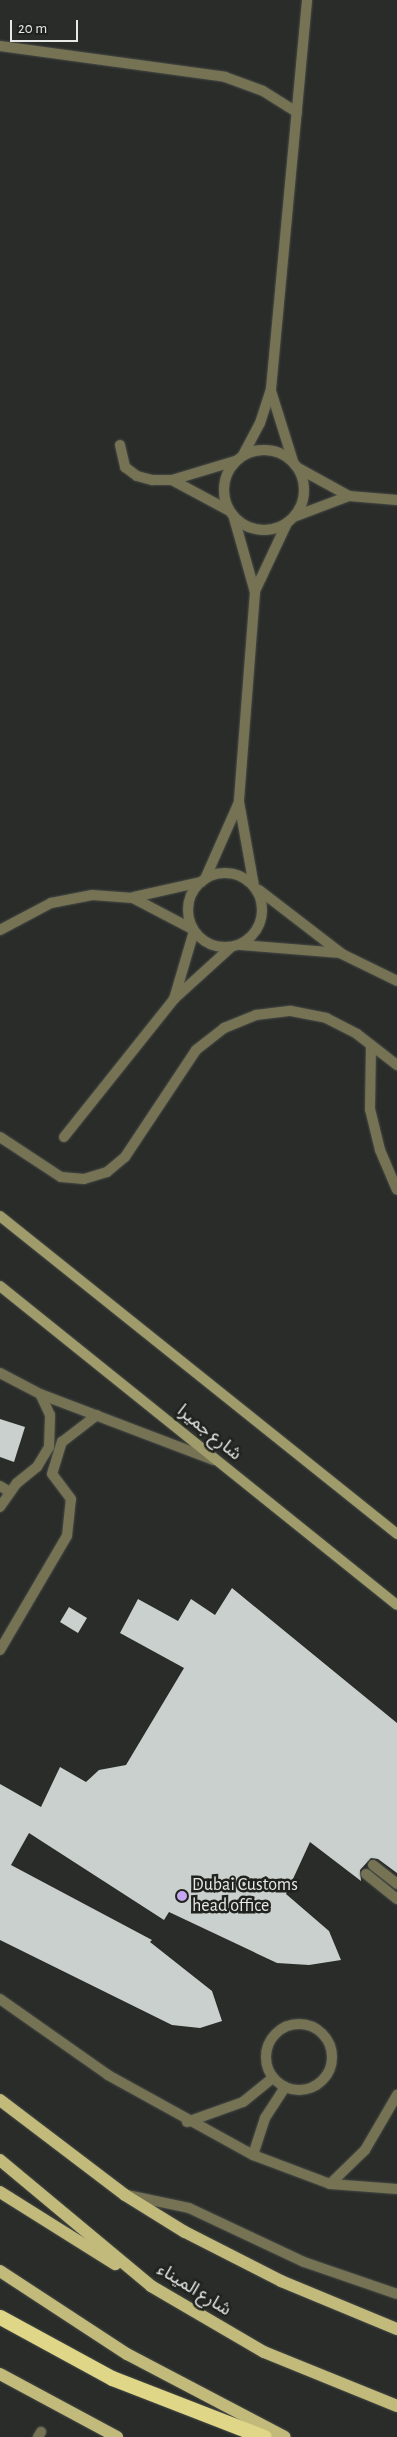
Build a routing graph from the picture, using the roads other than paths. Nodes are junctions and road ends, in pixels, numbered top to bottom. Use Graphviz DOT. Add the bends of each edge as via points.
graph roads {
  1 [pos="307,0"];
  2 [pos="0,46"];
  3 [pos="297,112"];
  4 [pos="271,389"];
  5 [pos="120,445"];
  6 [pos="239,458"];
  7 [pos="295,465"];
  8 [pos="172,480"];
  9 [pos="349,496"];
  10 [pos="397,500"];
  11 [pos="231,514"];
  12 [pos="291,519"];
  13 [pos="255,592"];
  14 [pos="239,802"];
  15 [pos="203,880"];
  16 [pos="255,887"];
  17 [pos="134,898"];
  18 [pos="0,930"];
  19 [pos="193,930"];
  20 [pos="236,946"];
  21 [pos="342,954"];
  22 [pos="397,981"];
  23 [pos="174,1000"];
  24 [pos="371,1045"];
  25 [pos="397,1065"];
  26 [pos="0,1137"];
  27 [pos="64,1137"];
  28 [pos="397,1190"];
  29 [pos="0,1216"];
  30 [pos="0,1286"];
  31 [pos="0,1373"];
  32 [pos="40,1394"];
  33 [pos="96,1415"];
  34 [pos="219,1462"];
  35 [pos="37,1467"];
  36 [pos="52,1474"];
  37 [pos="0,1486"];
  38 [pos="10,1492"];
  39 [pos="0,1506"];
  40 [pos="397,1534"];
  41 [pos="397,1605"];
  42 [pos="0,1650"];
  43 [pos="373,1865"];
  44 [pos="366,1874"];
  45 [pos="397,1884"];
  46 [pos="397,1899"];
  47 [pos="0,1999"];
  48 [pos="273,2078"];
  49 [pos="285,2087"];
  50 [pos="397,2095"];
  51 [pos="0,2100"];
  52 [pos="393,2111"];
  53 [pos="187,2122"];
  54 [pos="253,2155"];
  55 [pos="0,2160"];
  56 [pos="330,2184"];
  57 [pos="397,2189"];
  58 [pos="0,2192"];
  59 [pos="126,2195"];
  60 [pos="0,2271"];
  61 [pos="151,2286"];
  62 [pos="397,2294"];
  63 [pos="0,2317"];
  64 [pos="397,2329"];
  65 [pos="0,2374"];
  66 [pos="397,2406"];
  67 [pos="117,2437"];
  68 [pos="264,2437"];
  69 [pos="285,2437"];
  1 -- 3 [label="street"];
  2 -- 3 [label="street" via="225,77 263,91"];
  3 -- 4 [label="street"];
  4 -- 6 [label="street" via="260,423"];
  4 -- 7 [label="street"];
  5 -- 8 [label="street" via="122,460 131,472 144,478"];
  6 -- 7 [label="street" via="269,449"];
  6 -- 8 [label="street"];
  6 -- 11 [label="street" via="223,490"];
  7 -- 9 [label="street"];
  7 -- 12 [label="street" via="304,492"];
  8 -- 11 [label="street"];
  9 -- 10 [label="street"];
  9 -- 12 [label="street"];
  11 -- 12 [label="street" via="260,530"];
  11 -- 13 [label="street"];
  12 -- 13 [label="street"];
  13 -- 14 [label="street"];
  14 -- 15 [label="street"];
  14 -- 16 [label="street"];
  15 -- 16 [label="street" via="231,873"];
  15 -- 17 [label="street"];
  15 -- 19 [label="street" via="189,899"];
  16 -- 20 [label="street" via="262,905 260,924"];
  16 -- 21 [label="street"];
  17 -- 18 [label="street" via="72,898 32,910"];
  17 -- 19 [label="street"];
  19 -- 20 [label="street" via="210,944"];
  19 -- 23 [label="street"];
  20 -- 21 [label="street"];
  20 -- 23 [label="street"];
  21 -- 22 [label="street"];
  23 -- 27 [label="street"];
  24 -- 25 [label="street"];
  24 -- 26 [label="street" via="342,1024 309,1013 274,1012 232,1024 196,1050 125,1157 96,1177 61,1177"];
  24 -- 28 [label="street" via="372,1116 380,1150"];
  29 -- 40 [label="street"];
  30 -- 34 [label="street, شارع جميرا"];
  31 -- 32 [label="street"];
  32 -- 33 [label="street"];
  32 -- 35 [label="street" via="50,1415 50,1436 47,1454"];
  33 -- 34 [label="street"];
  33 -- 36 [label="street" via="62,1442"];
  34 -- 41 [label="street, شارع جميرا"];
  35 -- 36 [label="street"];
  35 -- 38 [label="street"];
  36 -- 42 [label="street" via="71,1499 67,1536"];
  37 -- 38 [label="street"];
  38 -- 39 [label="street"];
  43 -- 45 [label="street"];
  44 -- 46 [label="street"];
  47 -- 53 [label="street" via="92,2065"];
  48 -- 49 [label="street"];
  48 -- 49 [label="street" via="268,2070 266,2050 276,2032 294,2024 314,2027 328,2042 332,2062 328,2072 314,2086 295,2090"];
  48 -- 53 [label="street" via="243,2102"];
  49 -- 54 [label="street" via="265,2118"];
  50 -- 52 [label="street"];
  51 -- 59 [label="main road"];
  52 -- 56 [label="street" via="365,2150"];
  53 -- 54 [label="street"];
  54 -- 56 [label="street"];
  55 -- 61 [label="main road, شارع الميناء"];
  56 -- 57 [label="street"];
  58 -- 61 [label="main road"];
  59 -- 62 [label="street" via="189,2208 304,2262"];
  59 -- 64 [label="main road" via="185,2232 281,2281"];
  60 -- 69 [label="main road" via="127,2354"];
  61 -- 66 [label="main road, شارع الميناء" via="272,2356"];
  63 -- 68 [label="highway" via="112,2378"];
  65 -- 67 [label="main road"];
}
